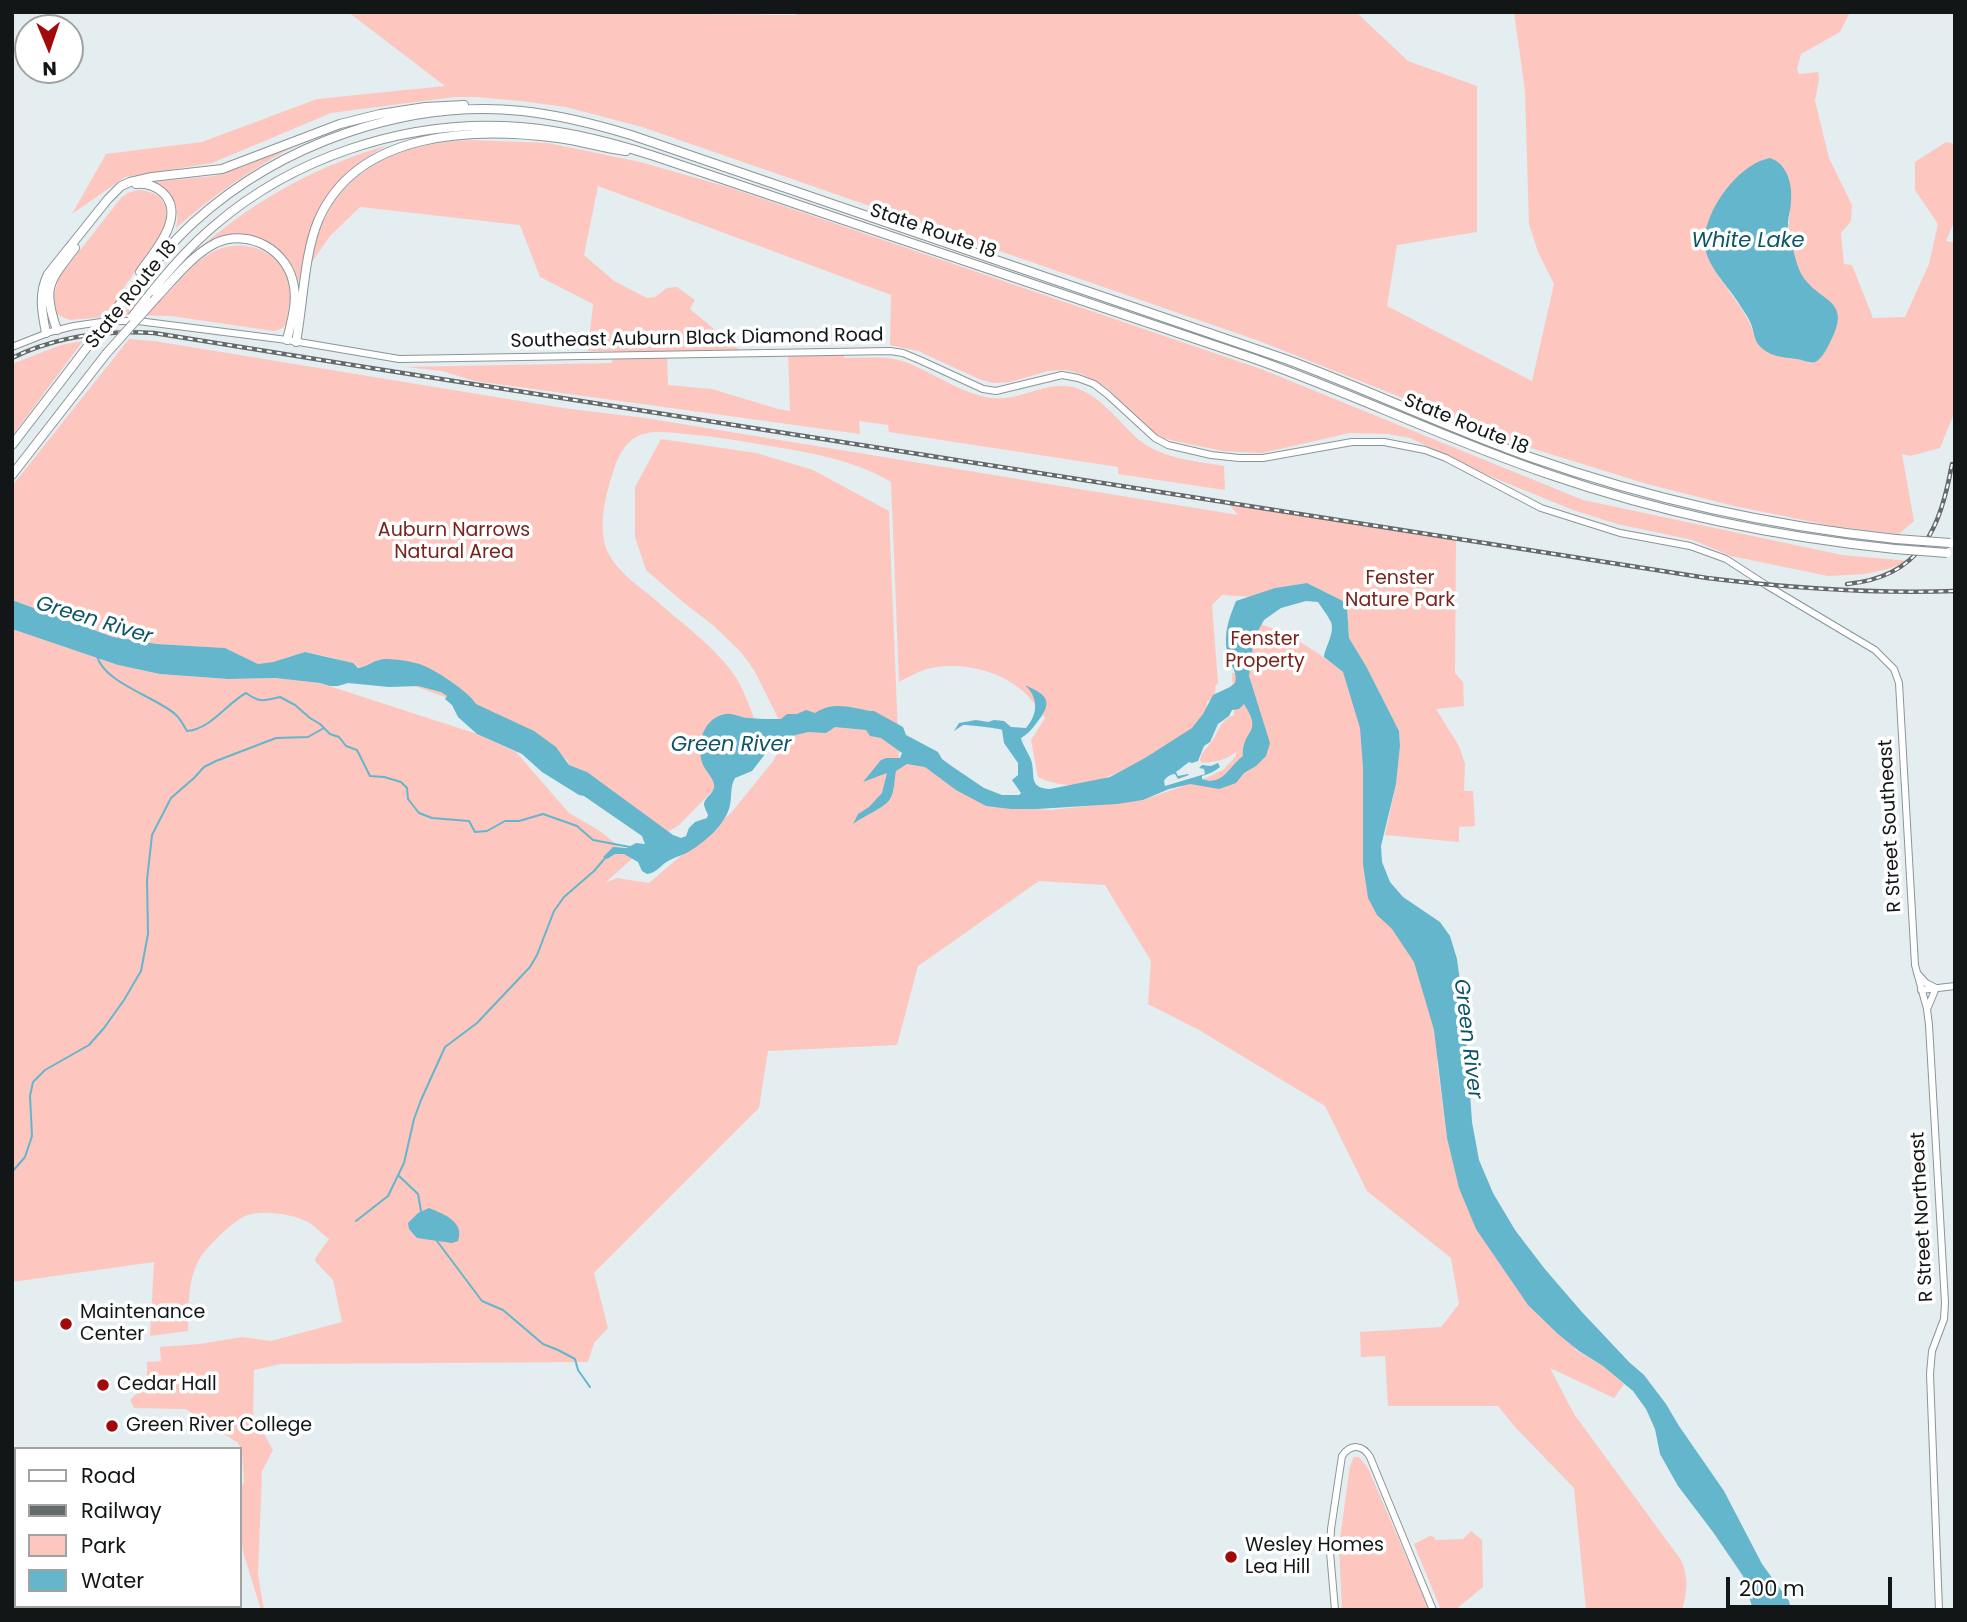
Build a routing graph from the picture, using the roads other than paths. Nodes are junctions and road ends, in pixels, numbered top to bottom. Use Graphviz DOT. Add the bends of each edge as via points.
graph roads {
  1 [pos="487,109"];
  2 [pos="654,156"];
  3 [pos="126,294"];
  4 [pos="57,330"];
  5 [pos="46,333"];
  6 [pos="292,341"];
  7 [pos="12,347"];
  8 [pos="106,354"];
  9 [pos="12,445"];
  10 [pos="12,475"];
  11 [pos="1952,543"];
  12 [pos="1951,553"];
  13 [pos="1889,663"];
  14 [pos="1916,972"];
  15 [pos="1955,986"];
  16 [pos="1936,988"];
  17 [pos="1921,990"];
  18 [pos="1927,1009"];
  19 [pos="1335,1610"];
  20 [pos="1433,1610"];
  21 [pos="1939,1610"];
  1 -- 3 [label="highway, State Route 18" via="376,124 279,162 195,221"];
  1 -- 5 [label="highway" via="445,105 380,114 334,126 222,169 130,181 108,199 48,274 41,300"];
  1 -- 11 [label="highway, State Route 18, bridge" via="562,117 631,135 1288,360 1588,477 1802,527"];
  2 -- 6 [label="highway" via="558,138 484,134 413,143 376,157 338,188 318,220"];
  2 -- 8 [label="highway, State Route 18, bridge" via="583,135 506,126 441,128 352,148 278,181 217,223 146,299"];
  2 -- 12 [label="highway, State Route 18, bridge" via="1274,365 1494,454 1637,502 1819,540"];
  3 -- 4 [label="highway" via="171,221 169,201 143,183 117,194 56,273 48,297"];
  3 -- 9 [label="highway, State Route 18, bridge"];
  4 -- 5 [label="main road, Southeast Auburn Black Diamond Road"];
  4 -- 6 [label="main road, Southeast Auburn Black Diamond Road" via="138,321"];
  5 -- 7 [label="main road, Southeast Auburn Black Diamond Road"];
  6 -- 8 [label="highway, bridge" via="295,295 285,263 256,241 230,239 213,245 187,265"];
  6 -- 13 [label="main road, Southeast Auburn Black Diamond Road" via="400,359 890,351 996,391 1062,375 1078,378 1107,394 1155,438 1211,455 1263,458 1352,442 1384,442 1432,453 1541,508 1726,559"];
  8 -- 10 [label="highway, State Route 18"];
  13 -- 14 [label="main road, R Street Southeast" via="1900,692"];
  14 -- 16 [label="main road"];
  14 -- 17 [label="main road, R Street Southeast"];
  15 -- 16 [label="main road"];
  16 -- 17 [label="main road"];
  16 -- 18 [label="main road"];
  17 -- 18 [label="main road, R Street Northeast"];
  18 -- 21 [label="main road, R Street Northeast" via="1945,1303 1930,1374"];
  19 -- 20 [label="main road" via="1332,1518 1342,1455 1351,1447 1368,1453 1375,1466"];
}
